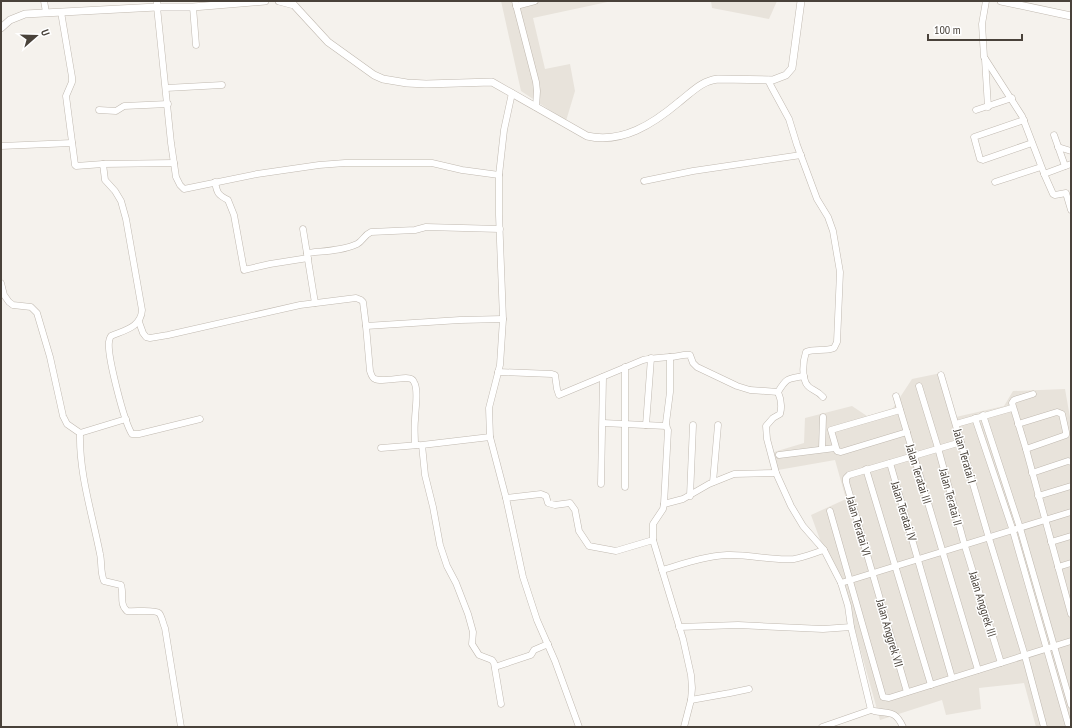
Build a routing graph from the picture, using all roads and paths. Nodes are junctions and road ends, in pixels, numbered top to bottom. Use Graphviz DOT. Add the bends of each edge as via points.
graph roads {
  1 [pos="44,1"];
  2 [pos="265,1"];
  3 [pos="278,1"];
  4 [pos="535,1"];
  5 [pos="801,1"];
  6 [pos="986,1"];
  7 [pos="1001,1"];
  8 [pos="217,3"];
  9 [pos="516,3"];
  10 [pos="157,4"];
  11 [pos="193,7"];
  12 [pos="46,12"];
  13 [pos="61,12"];
  14 [pos="1071,16"];
  15 [pos="1,28"];
  16 [pos="196,45"];
  17 [pos="984,57"];
  18 [pos="768,80"];
  19 [pos="222,85"];
  20 [pos="166,88"];
  21 [pos="512,93"];
  22 [pos="1012,98"];
  23 [pos="168,104"];
  24 [pos="536,107"];
  25 [pos="988,107"];
  26 [pos="99,110"];
  27 [pos="976,110"];
  28 [pos="1024,120"];
  29 [pos="1054,135"];
  30 [pos="72,143"];
  31 [pos="1032,143"];
  32 [pos="1,146"];
  33 [pos="1058,147"];
  34 [pos="1071,151"];
  35 [pos="801,155"];
  36 [pos="174,163"];
  37 [pos="103,164"];
  38 [pos="1068,165"];
  39 [pos="1041,167"];
  40 [pos="1044,174"];
  41 [pos="499,175"];
  42 [pos="215,182"];
  43 [pos="644,182"];
  44 [pos="995,182"];
  45 [pos="1068,192"];
  46 [pos="1071,210"];
  47 [pos="303,229"];
  48 [pos="500,229"];
  49 [pos="308,256"];
  50 [pos="1,283"];
  51 [pos="315,304"];
  52 [pos="503,319"];
  53 [pos="139,322"];
  54 [pos="366,326"];
  55 [pos="670,357"];
  56 [pos="651,358"];
  57 [pos="626,367"];
  58 [pos="498,372"];
  59 [pos="941,375"];
  60 [pos="604,376"];
  61 [pos="804,376"];
  62 [pos="919,386"];
  63 [pos="778,392"];
  64 [pos="1033,394"];
  65 [pos="896,396"];
  66 [pos="823,397"];
  67 [pos="1012,408"];
  68 [pos="900,410"];
  69 [pos="983,415"];
  70 [pos="824,417"];
  71 [pos="975,418"];
  72 [pos="126,419"];
  73 [pos="200,419"];
  74 [pos="603,423"];
  75 [pos="625,424"];
  76 [pos="956,424"];
  77 [pos="1018,424"];
  78 [pos="646,425"];
  79 [pos="693,425"];
  80 [pos="718,425"];
  81 [pos="666,426"];
  82 [pos="831,430"];
  83 [pos="823,432"];
  84 [pos="906,432"];
  85 [pos="80,433"];
  86 [pos="490,437"];
  87 [pos="961,442"];
  88 [pos="415,445"];
  89 [pos="422,445"];
  90 [pos="381,448"];
  91 [pos="835,448"];
  92 [pos="938,448"];
  93 [pos="822,449"];
  94 [pos="1026,450"];
  95 [pos="779,455"];
  96 [pos="914,456"];
  97 [pos="890,462"];
  98 [pos="1071,462"];
  99 [pos="866,470"];
  100 [pos="776,473"];
  101 [pos="1032,473"];
  102 [pos="712,482"];
  103 [pos="601,484"];
  104 [pos="1071,486"];
  105 [pos="625,487"];
  106 [pos="690,496"];
  107 [pos="1038,496"];
  108 [pos="506,498"];
  109 [pos="664,504"];
  110 [pos="830,511"];
  111 [pos="1071,512"];
  112 [pos="1044,520"];
  113 [pos="1020,528"];
  114 [pos="1013,531"];
  115 [pos="1071,536"];
  116 [pos="988,537"];
  117 [pos="653,540"];
  118 [pos="1051,542"];
  119 [pos="965,545"];
  120 [pos="824,550"];
  121 [pos="942,552"];
  122 [pos="918,559"];
  123 [pos="1071,563"];
  124 [pos="895,566"];
  125 [pos="1058,567"];
  126 [pos="662,570"];
  127 [pos="873,574"];
  128 [pos="850,580"];
  129 [pos="841,583"];
  130 [pos="1068,589"];
  131 [pos="1071,614"];
  132 [pos="679,627"];
  133 [pos="851,627"];
  134 [pos="1071,641"];
  135 [pos="548,644"];
  136 [pos="1050,648"];
  137 [pos="1025,656"];
  138 [pos="1001,663"];
  139 [pos="495,667"];
  140 [pos="978,670"];
  141 [pos="952,678"];
  142 [pos="931,685"];
  143 [pos="749,689"];
  144 [pos="907,692"];
  145 [pos="691,700"];
  146 [pos="501,704"];
  147 [pos="1071,705"];
  148 [pos="871,710"];
  149 [pos="181,727"];
  150 [pos="580,727"];
  151 [pos="684,727"];
  152 [pos="822,727"];
  153 [pos="903,727"];
  154 [pos="1044,727"];
  155 [pos="1069,727"];
  1 -- 12 [label="street"];
  2 -- 8 [label="street"];
  3 -- 21 [label="street" via="294,5 328,42 367,71 383,79 426,84 492,82"];
  4 -- 9 [label="street"];
  5 -- 18 [label="street" via="792,68 782,77"];
  6 -- 17 [label="street" via="982,24"];
  7 -- 14 [label="street"];
  8 -- 11 [label="street"];
  9 -- 24 [label="street" via="536,82"];
  10 -- 11 [label="street"];
  10 -- 13 [label="street"];
  10 -- 20 [label="street"];
  11 -- 16 [label="street"];
  12 -- 13 [label="street"];
  12 -- 15 [label="street" via="20,15"];
  13 -- 30 [label="street" via="72,77 66,96"];
  17 -- 22 [label="street"];
  17 -- 25 [label="street"];
  18 -- 24 [label="street" via="710,80 642,128 613,138 587,136"];
  18 -- 35 [label="street" via="789,119"];
  19 -- 20 [label="street"];
  20 -- 23 [label="street"];
  21 -- 24 [label="street"];
  21 -- 41 [label="street" via="504,130"];
  22 -- 25 [label="street"];
  22 -- 28 [label="street"];
  23 -- 26 [label="street" via="124,106 116,111"];
  23 -- 36 [label="street"];
  25 -- 27 [label="street"];
  28 -- 31 [label="street"];
  28 -- 31 [label="street" via="974,137 980,159 985,160"];
  29 -- 33 [label="street"];
  30 -- 32 [label="street"];
  30 -- 37 [label="street" via="76,166"];
  31 -- 39 [label="street"];
  33 -- 34 [label="street"];
  33 -- 38 [label="street"];
  35 -- 43 [label="street"];
  35 -- 61 [label="street" via="820,205 831,224 840,272 837,342 834,348 828,351 806,352"];
  36 -- 37 [label="street"];
  36 -- 42 [label="street" via="176,176 184,189"];
  37 -- 53 [label="street" via="105,180 119,198 126,219 142,310"];
  38 -- 40 [label="street"];
  39 -- 40 [label="street"];
  39 -- 44 [label="street"];
  40 -- 45 [label="street" via="1053,194"];
  41 -- 42 [label="street" via="432,163 345,164 264,172"];
  41 -- 48 [label="street"];
  42 -- 49 [label="street" via="218,193 228,200 234,215 244,270"];
  45 -- 46 [label="street"];
  47 -- 49 [label="street"];
  48 -- 49 [label="street" via="426,227 371,232 350,247"];
  48 -- 52 [label="street"];
  49 -- 51 [label="street"];
  50 -- 85 [label="street" via="9,302 31,307 37,313 63,416 66,424"];
  51 -- 53 [label="street" via="300,305 150,338 143,333"];
  51 -- 54 [label="street" via="353,298 361,300"];
  52 -- 54 [label="street"];
  52 -- 58 [label="street"];
  53 -- 72 [label="street" via="111,336 109,342 119,398"];
  54 -- 88 [label="street" via="372,377 376,380 410,378 414,382"];
  55 -- 56 [label="street"];
  55 -- 63 [label="street" via="689,355 696,367 737,386 750,390"];
  55 -- 81 [label="street" via="670,392"];
  56 -- 57 [label="street"];
  56 -- 78 [label="street"];
  57 -- 60 [label="street"];
  57 -- 75 [label="street"];
  58 -- 60 [label="street" via="552,374 560,395"];
  58 -- 86 [label="street" via="489,408"];
  59 -- 76 [label="street, Jalan Teratai I"];
  60 -- 74 [label="street"];
  61 -- 63 [label="street" via="788,379"];
  61 -- 66 [label="street" via="808,388"];
  62 -- 92 [label="street, Jalan Teratai II"];
  63 -- 100 [label="street" via="781,411 768,423 766,430"];
  64 -- 67 [label="street" via="1012,401"];
  65 -- 68 [label="street, Jalan Teratai III"];
  67 -- 69 [label="street"];
  67 -- 77 [label="street"];
  68 -- 82 [label="street"];
  68 -- 84 [label="street, Jalan Teratai III"];
  69 -- 71 [label="street"];
  69 -- 113 [label="street"];
  70 -- 83 [label="street"];
  71 -- 76 [label="street"];
  71 -- 114 [label="street"];
  72 -- 73 [label="street" via="130,431 135,434"];
  72 -- 85 [label="street"];
  74 -- 75 [label="street"];
  74 -- 103 [label="street"];
  75 -- 78 [label="street"];
  75 -- 105 [label="street"];
  76 -- 87 [label="street, Jalan Teratai I"];
  77 -- 94 [label="street"];
  77 -- 94 [label="street" via="1058,412 1062,414 1066,435"];
  78 -- 81 [label="street"];
  79 -- 106 [label="street"];
  80 -- 102 [label="street"];
  81 -- 109 [label="street" via="668,430"];
  82 -- 83 [label="street"];
  82 -- 91 [label="street"];
  83 -- 93 [label="street"];
  84 -- 91 [label="street" via="841,452"];
  84 -- 96 [label="street, Jalan Teratai III"];
  85 -- 149 [label="street" via="86,492 100,554 102,576 104,580 121,585 123,608 127,611 159,613 165,628"];
  86 -- 89 [label="street"];
  86 -- 108 [label="street"];
  87 -- 92 [label="street"];
  87 -- 116 [label="street, Jalan Teratai I"];
  88 -- 89 [label="street"];
  88 -- 90 [label="street"];
  89 -- 139 [label="street" via="425,475 440,545 461,594 473,632 472,642 475,650 479,655 492,660"];
  91 -- 93 [label="street"];
  92 -- 96 [label="street"];
  92 -- 119 [label="street, Jalan Teratai II"];
  93 -- 95 [label="street"];
  94 -- 101 [label="street"];
  96 -- 97 [label="street"];
  96 -- 121 [label="street, Jalan Teratai III"];
  97 -- 99 [label="street"];
  97 -- 122 [label="street, Jalan Teratai IV"];
  98 -- 101 [label="street"];
  99 -- 124 [label="street"];
  99 -- 127 [label="street, Jalan Teratai VI" via="849,475 846,482"];
  100 -- 102 [label="street" via="734,474"];
  100 -- 120 [label="street" via="803,526"];
  101 -- 107 [label="street"];
  102 -- 106 [label="street"];
  104 -- 107 [label="street"];
  106 -- 109 [label="street"];
  107 -- 112 [label="street"];
  108 -- 117 [label="street" via="541,494 546,496 548,503 570,504 575,510 579,531 589,546 616,550"];
  108 -- 135 [label="street" via="523,577"];
  109 -- 117 [label="street" via="653,524"];
  110 -- 128 [label="street"];
  111 -- 112 [label="street"];
  112 -- 113 [label="street"];
  112 -- 118 [label="street"];
  113 -- 114 [label="street"];
  113 -- 136 [label="street"];
  114 -- 116 [label="street"];
  114 -- 136 [label="street"];
  115 -- 118 [label="street"];
  116 -- 119 [label="street"];
  116 -- 137 [label="street, Jalan Teratai I"];
  117 -- 126 [label="street"];
  118 -- 125 [label="street"];
  119 -- 121 [label="street"];
  119 -- 138 [label="street, Jalan Anggrek III"];
  120 -- 126 [label="street" via="794,559 742,554 711,557"];
  120 -- 129 [label="street"];
  121 -- 122 [label="street"];
  121 -- 140 [label="street, Jalan Teratai III"];
  122 -- 124 [label="street"];
  122 -- 141 [label="street, Jalan Teratai IV"];
  123 -- 125 [label="street"];
  124 -- 127 [label="street"];
  124 -- 142 [label="street"];
  125 -- 130 [label="street"];
  126 -- 132 [label="street"];
  127 -- 128 [label="street"];
  127 -- 144 [label="street, Jalan Anggrek VII"];
  128 -- 129 [label="street"];
  128 -- 144 [label="street" via="883,697 889,698"];
  129 -- 133 [label="street"];
  130 -- 131 [label="street"];
  132 -- 133 [label="street"];
  132 -- 145 [label="street" via="691,675"];
  133 -- 148 [label="street"];
  134 -- 136 [label="street"];
  135 -- 139 [label="street" via="534,650 531,655"];
  135 -- 150 [label="street"];
  136 -- 137 [label="street"];
  136 -- 147 [label="street"];
  136 -- 155 [label="street"];
  137 -- 138 [label="street"];
  137 -- 154 [label="street, Jalan Teratai I"];
  138 -- 140 [label="street"];
  139 -- 146 [label="street"];
  140 -- 141 [label="street"];
  141 -- 142 [label="street"];
  142 -- 144 [label="street"];
  143 -- 145 [label="street"];
  145 -- 151 [label="street"];
  148 -- 152 [label="street"];
  148 -- 153 [label="street" via="894,714"];
}
